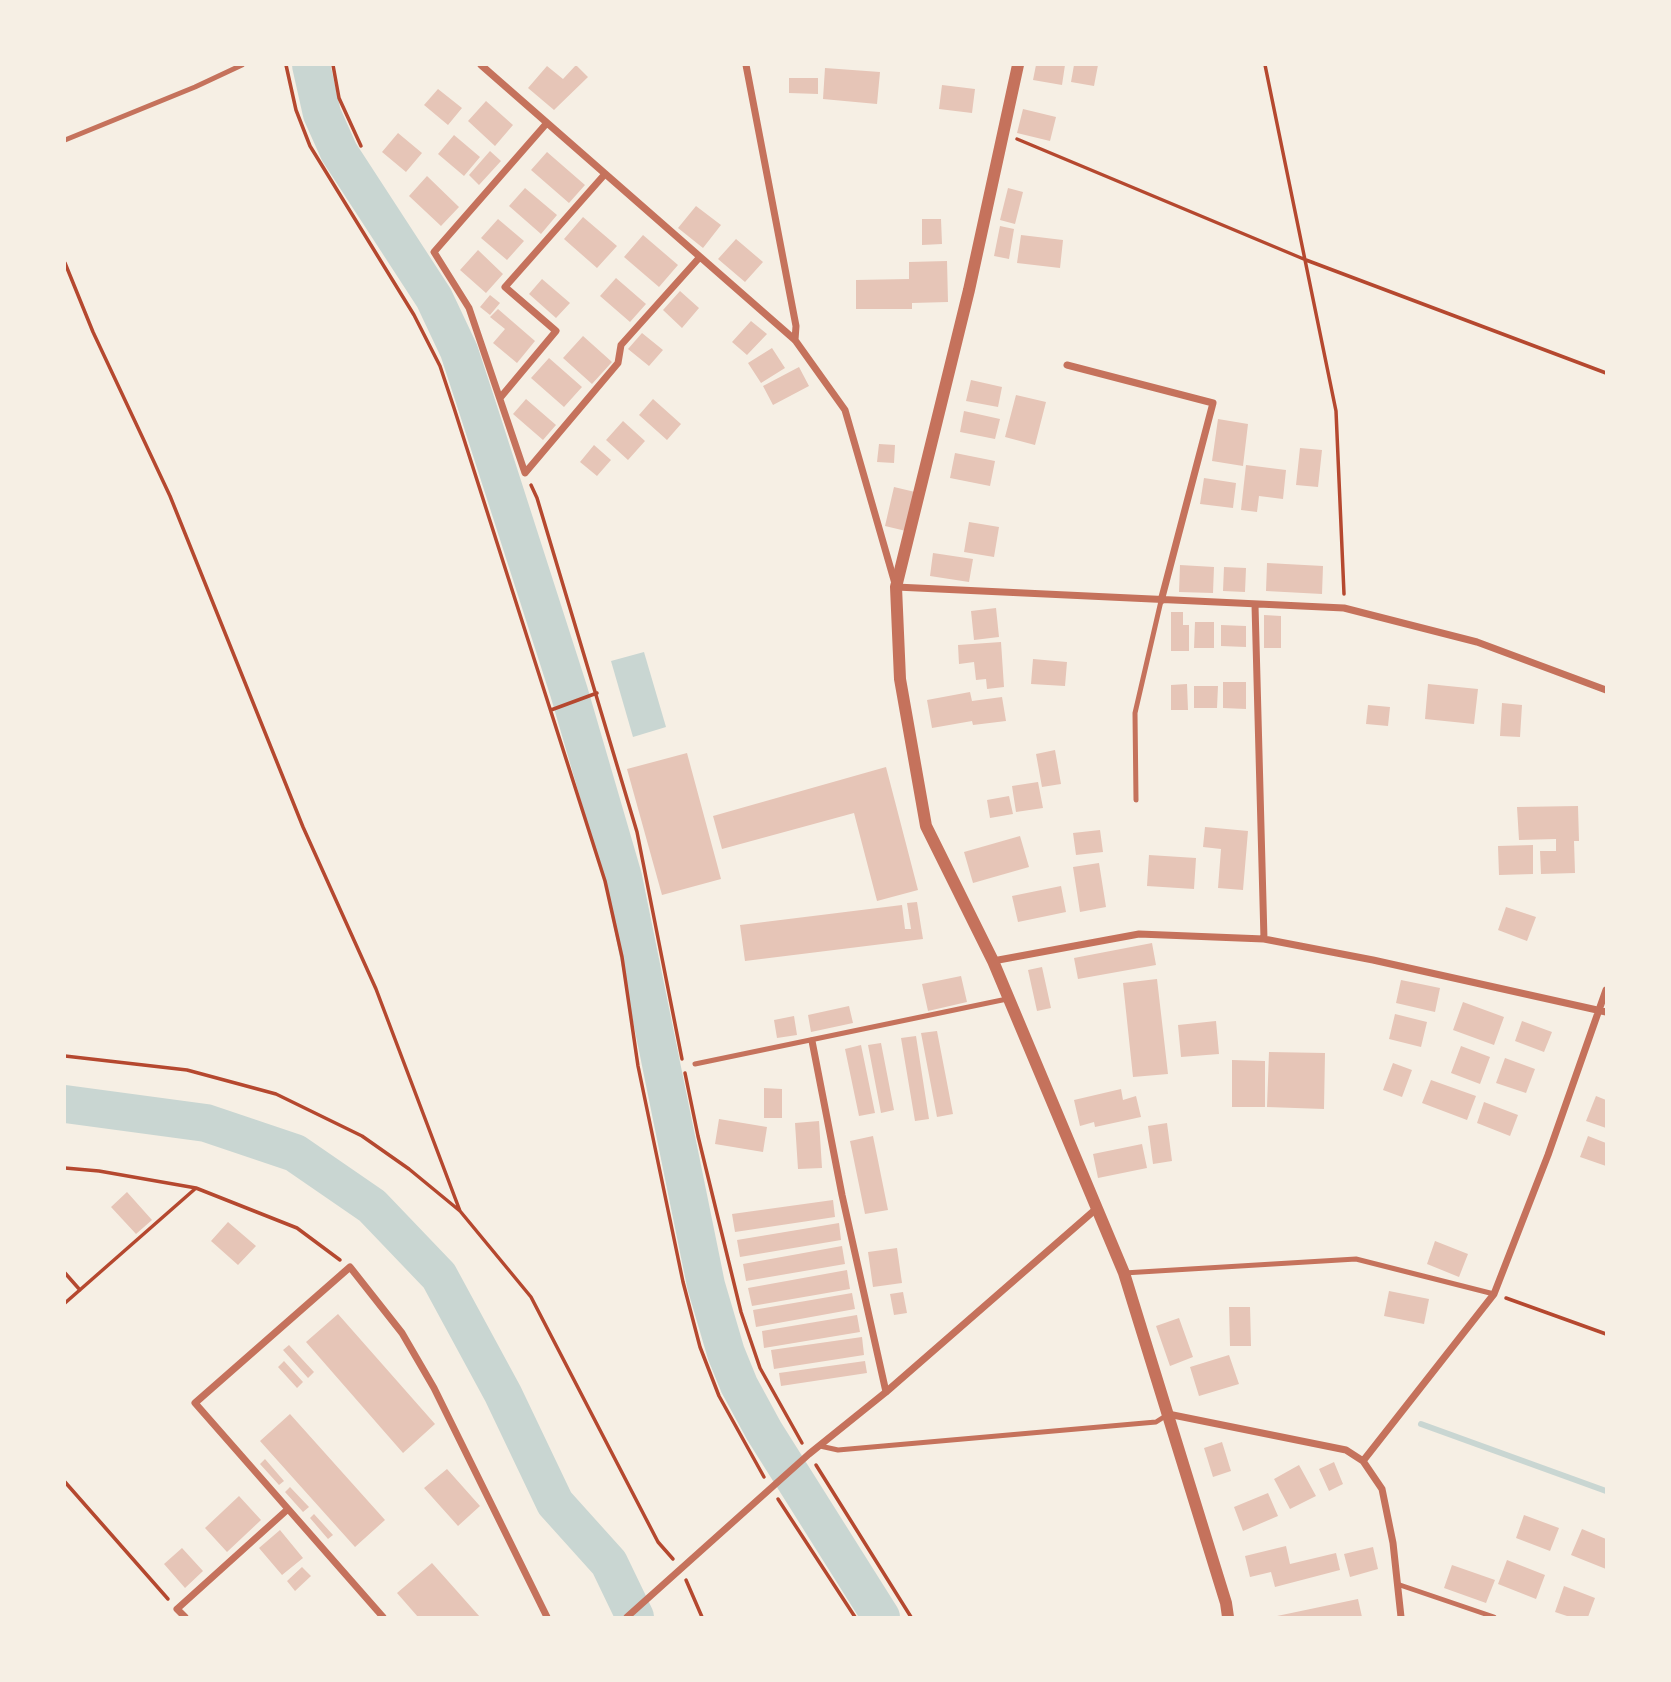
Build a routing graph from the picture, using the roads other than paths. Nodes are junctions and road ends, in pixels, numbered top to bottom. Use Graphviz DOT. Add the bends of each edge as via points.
graph roads {
  1 [pos="242,65"];
  2 [pos="481,65"];
  3 [pos="746,65"];
  4 [pos="1018,65"];
  5 [pos="546,124"];
  6 [pos="65,139"];
  7 [pos="604,174"];
  8 [pos="699,258"];
  9 [pos="795,340"];
  10 [pos="1067,365"];
  11 [pos="500,398"];
  12 [pos="895,587"];
  13 [pos="1161,601"];
  14 [pos="1255,605"];
  15 [pos="1606,690"];
  16 [pos="1136,800"];
  17 [pos="1264,939"];
  18 [pos="993,961"];
  19 [pos="1606,990"];
  20 [pos="1007,999"];
  21 [pos="1603,1011"];
  22 [pos="812,1041"];
  23 [pos="695,1064"];
  24 [pos="1096,1209"];
  25 [pos="1124,1273"];
  26 [pos="1494,1294"];
  27 [pos="887,1392"];
  28 [pos="1168,1414"];
  29 [pos="820,1446"];
  30 [pos="1363,1461"];
  31 [pos="288,1509"];
  32 [pos="1397,1584"];
  33 [pos="184,1617"];
  34 [pos="383,1617"];
  35 [pos="547,1617"];
  36 [pos="628,1617"];
  37 [pos="1228,1617"];
  38 [pos="1401,1617"];
  39 [pos="1494,1617"];
  1 -- 6 [label="lane"];
  2 -- 5 [label="street"];
  3 -- 9 [label="street"];
  4 -- 12 [label="street" via="969,290"];
  5 -- 7 [label="street"];
  5 -- 11 [label="street" via="434,251 469,308"];
  7 -- 8 [label="street"];
  7 -- 11 [label="street" via="505,287 556,331"];
  8 -- 9 [label="street"];
  8 -- 11 [label="street" via="621,345 618,363 526,473"];
  9 -- 12 [label="street" via="845,410"];
  10 -- 13 [label="street" via="1213,403"];
  12 -- 13 [label="street"];
  12 -- 18 [label="street" via="900,679 926,826"];
  13 -- 14 [label="street"];
  13 -- 16 [label="lane" via="1136,713"];
  14 -- 15 [label="street" via="1344,608 1477,642"];
  14 -- 17 [label="street"];
  17 -- 18 [label="street" via="1139,934"];
  17 -- 21 [label="street"];
  18 -- 20 [label="street"];
  19 -- 21 [label="street"];
  20 -- 22 [label="lane"];
  20 -- 24 [label="street"];
  21 -- 26 [label="street"];
  22 -- 23 [label="lane"];
  22 -- 27 [label="street"];
  24 -- 25 [label="street"];
  24 -- 27 [label="street"];
  25 -- 26 [label="lane" via="1356,1259"];
  25 -- 28 [label="street"];
  26 -- 30 [label="street"];
  27 -- 29 [label="street"];
  28 -- 29 [label="lane" via="1156,1422 838,1450"];
  28 -- 30 [label="street" via="1346,1450"];
  28 -- 37 [label="street"];
  29 -- 36 [label="street"];
  30 -- 32 [label="street" via="1382,1489"];
  31 -- 33 [label="street" via="177,1609"];
  31 -- 34 [label="street"];
  31 -- 35 [label="street" via="195,1403 350,1267 402,1333 434,1388"];
  32 -- 38 [label="street"];
  32 -- 39 [label="lane"];
}
